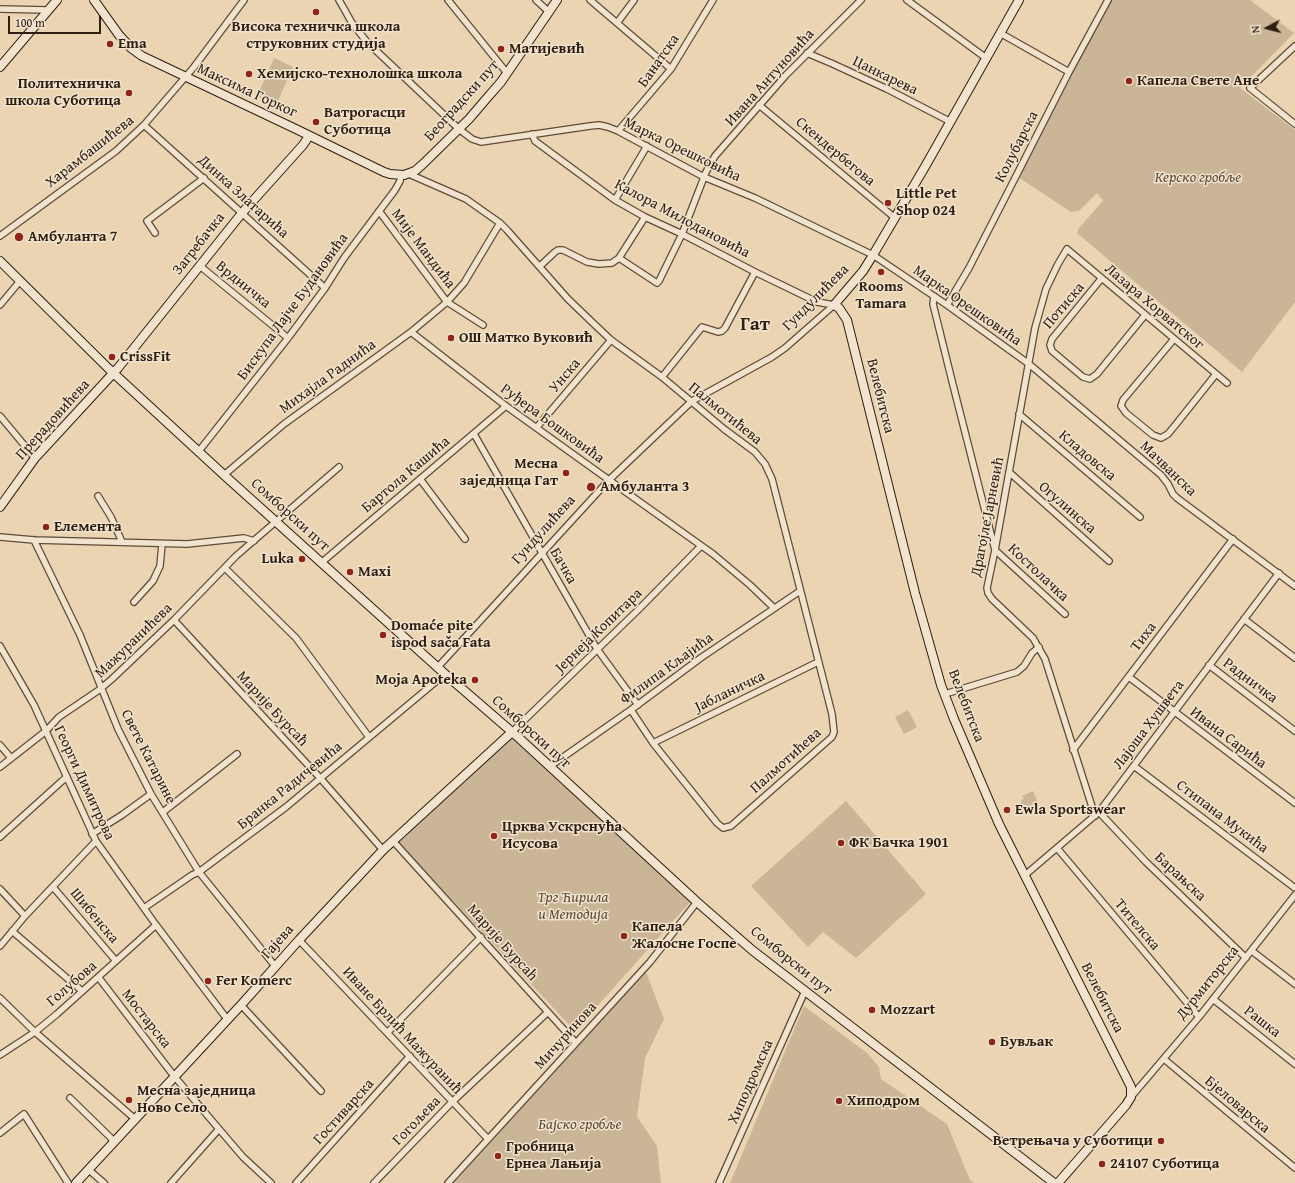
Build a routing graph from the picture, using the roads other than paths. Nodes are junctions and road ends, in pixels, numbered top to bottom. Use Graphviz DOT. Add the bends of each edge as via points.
graph roads {
  1 [pos="57,0"];
  2 [pos="94,0"];
  3 [pos="243,0"];
  4 [pos="339,0"];
  5 [pos="448,0"];
  6 [pos="536,0"];
  7 [pos="557,0"];
  8 [pos="590,0"];
  9 [pos="634,0"];
  10 [pos="713,0"];
  11 [pos="861,0"];
  12 [pos="906,0"];
  13 [pos="1019,0"];
  14 [pos="1108,0"];
  15 [pos="0,9"];
  16 [pos="48,10"];
  17 [pos="549,12"];
  18 [pos="617,23"];
  19 [pos="1000,33"];
  20 [pos="1295,46"];
  21 [pos="807,53"];
  22 [pos="986,58"];
  23 [pos="0,67"];
  24 [pos="671,69"];
  25 [pos="1069,72"];
  26 [pos="507,73"];
  27 [pos="184,77"];
  28 [pos="759,105"];
  29 [pos="951,122"];
  30 [pos="1295,124"];
  31 [pos="144,125"];
  32 [pos="459,129"];
  33 [pos="618,131"];
  34 [pos="532,134"];
  35 [pos="309,136"];
  36 [pos="646,146"];
  37 [pos="405,175"];
  38 [pos="204,178"];
  39 [pos="704,178"];
  40 [pos="615,200"];
  41 [pos="379,211"];
  42 [pos="242,213"];
  43 [pos="645,217"];
  44 [pos="895,218"];
  45 [pos="500,224"];
  46 [pos="155,233"];
  47 [pos="682,234"];
  48 [pos="0,236"];
  49 [pos="1067,249"];
  50 [pos="872,256"];
  51 [pos="619,258"];
  52 [pos="0,261"];
  53 [pos="200,266"];
  54 [pos="540,266"];
  55 [pos="755,272"];
  56 [pos="1102,279"];
  57 [pos="20,280"];
  58 [pos="325,288"];
  59 [pos="934,296"];
  60 [pos="447,302"];
  61 [pos="0,305"];
  62 [pos="834,305"];
  63 [pos="947,305"];
  64 [pos="1145,314"];
  65 [pos="484,325"];
  66 [pos="411,332"];
  67 [pos="288,338"];
  68 [pos="1174,339"];
  69 [pos="611,340"];
  70 [pos="1029,364"];
  71 [pos="114,373"];
  72 [pos="1216,374"];
  73 [pos="662,377"];
  74 [pos="1227,382"];
  75 [pos="692,401"];
  76 [pos="506,406"];
  77 [pos="1019,414"];
  78 [pos="0,416"];
  79 [pos="537,427"];
  80 [pos="474,434"];
  81 [pos="199,451"];
  82 [pos="35,458"];
  83 [pos="339,468"];
  84 [pos="1009,472"];
  85 [pos="224,475"];
  86 [pos="420,479"];
  87 [pos="609,480"];
  88 [pos="98,496"];
  89 [pos="0,507"];
  90 [pos="1140,517"];
  91 [pos="276,521"];
  92 [pos="989,524"];
  93 [pos="1000,524"];
  94 [pos="0,537"];
  95 [pos="465,539"];
  96 [pos="1233,539"];
  97 [pos="34,540"];
  98 [pos="254,541"];
  99 [pos="122,542"];
  100 [pos="162,544"];
  101 [pos="701,546"];
  102 [pos="995,550"];
  103 [pos="542,554"];
  104 [pos="1109,561"];
  105 [pos="321,563"];
  106 [pos="226,568"];
  107 [pos="1278,573"];
  108 [pos="1295,586"];
  109 [pos="800,591"];
  110 [pos="134,602"];
  111 [pos="774,608"];
  112 [pos="1065,614"];
  113 [pos="1244,619"];
  114 [pos="174,620"];
  115 [pos="0,646"];
  116 [pos="1039,648"];
  117 [pos="598,649"];
  118 [pos="1295,658"];
  119 [pos="818,662"];
  120 [pos="1209,665"];
  121 [pos="438,668"];
  122 [pos="445,674"];
  123 [pos="1128,677"];
  124 [pos="102,688"];
  125 [pos="945,694"];
  126 [pos="638,705"];
  127 [pos="631,710"];
  128 [pos="1174,712"];
  129 [pos="46,731"];
  130 [pos="1295,731"];
  131 [pos="512,732"];
  132 [pos="369,737"];
  133 [pos="653,743"];
  134 [pos="0,745"];
  135 [pos="1073,750"];
  136 [pos="237,754"];
  137 [pos="11,758"];
  138 [pos="1134,766"];
  139 [pos="0,767"];
  140 [pos="549,767"];
  141 [pos="67,777"];
  142 [pos="321,778"];
  143 [pos="151,794"];
  144 [pos="1295,804"];
  145 [pos="163,812"];
  146 [pos="1097,814"];
  147 [pos="92,834"];
  148 [pos="0,837"];
  149 [pos="393,841"];
  150 [pos="96,842"];
  151 [pos="1057,848"];
  152 [pos="383,850"];
  153 [pos="199,872"];
  154 [pos="1024,876"];
  155 [pos="53,887"];
  156 [pos="1295,888"];
  157 [pos="0,889"];
  158 [pos="1295,894"];
  159 [pos="697,902"];
  160 [pos="144,908"];
  161 [pos="25,916"];
  162 [pos="156,925"];
  163 [pos="12,931"];
  164 [pos="481,937"];
  165 [pos="299,940"];
  166 [pos="0,946"];
  167 [pos="1252,951"];
  168 [pos="1246,958"];
  169 [pos="116,961"];
  170 [pos="275,966"];
  171 [pos="99,978"];
  172 [pos="1295,984"];
  173 [pos="82,991"];
  174 [pos="805,991"];
  175 [pos="0,998"];
  176 [pos="1213,999"];
  177 [pos="241,1005"];
  178 [pos="548,1012"];
  179 [pos="1199,1017"];
  180 [pos="227,1019"];
  181 [pos="35,1032"];
  182 [pos="388,1032"];
  183 [pos="576,1043"];
  184 [pos="0,1055"];
  185 [pos="410,1056"];
  186 [pos="1164,1059"];
  187 [pos="1295,1064"];
  188 [pos="174,1076"];
  189 [pos="1131,1086"];
  190 [pos="1140,1088"];
  191 [pos="321,1091"];
  192 [pos="1131,1097"];
  193 [pos="70,1098"];
  194 [pos="452,1102"];
  195 [pos="135,1119"];
  196 [pos="219,1129"];
  197 [pos="0,1133"];
  198 [pos="488,1139"];
  199 [pos="113,1142"];
  200 [pos="1295,1168"];
  201 [pos="89,1170"];
  202 [pos="1044,1180"];
  203 [pos="68,1183"];
  204 [pos="76,1183"];
  205 [pos="104,1183"];
  206 [pos="171,1183"];
  207 [pos="270,1183"];
  208 [pos="296,1183"];
  209 [pos="374,1183"];
  210 [pos="448,1183"];
  211 [pos="718,1183"];
  212 [pos="1054,1183"];
  213 [pos="1058,1183"];
  1 -- 16 [label="main road"];
  2 -- 27 [label="main road, Максима Горког" via="131,48"];
  3 -- 27 [label="street, Харамбашићева"];
  4 -- 32 [label="street, Марка Орешковића" via="367,42"];
  5 -- 26 [label="street"];
  6 -- 17 [label="street"];
  7 -- 17 [label="main road, Београдски пут"];
  8 -- 18 [label="street"];
  9 -- 18 [label="street"];
  10 -- 24 [label="street, Банатска"];
  11 -- 21 [label="street, Ивана Антуновића"];
  12 -- 22 [label="street"];
  13 -- 19 [label="main road, Гундулићева"];
  14 -- 25 [label="street, Колубарска"];
  15 -- 16 [label="street"];
  16 -- 23 [label="main road"];
  17 -- 26 [label="main road, Београдски пут"];
  18 -- 24 [label="street"];
  19 -- 22 [label="main road, Гундулићева"];
  19 -- 25 [label="street"];
  20 -- 30 [label="street" via="1250,88"];
  21 -- 28 [label="street, Ивана Антуновића"];
  21 -- 29 [label="street, Цанкарева" via="887,89"];
  22 -- 29 [label="main road, Гундулићева"];
  24 -- 33 [label="street, Банатска"];
  25 -- 63 [label="street, Колубарска" via="969,268"];
  26 -- 32 [label="main road, Београдски пут"];
  27 -- 31 [label="street, Харамбашићева"];
  27 -- 35 [label="main road, Максима Горког"];
  28 -- 39 [label="street, Ивана Антуновића" via="716,156"];
  28 -- 44 [label="street, Скендербегова"];
  29 -- 44 [label="main road, Гундулићева"];
  31 -- 38 [label="street, Динка Златарића"];
  31 -- 48 [label="street, Харамбашићева" via="116,151"];
  32 -- 34 [label="street, Марка Орешковића" via="481,142"];
  32 -- 37 [label="main road, Београдски пут" via="423,164"];
  33 -- 34 [label="street, Марка Орешковића" via="599,125"];
  33 -- 36 [label="street, Марка Орешковића"];
  34 -- 40 [label="street, Калора Милодановића" via="536,140"];
  35 -- 37 [label="main road, Максима Горког" via="384,172"];
  35 -- 42 [label="main road, Загребачка"];
  36 -- 39 [label="street, Марка Орешковића"];
  36 -- 40 [label="street"];
  37 -- 41 [label="street, Бискупа Лајче Будановића"];
  37 -- 45 [label="street, Палмотићева" via="466,199"];
  38 -- 42 [label="street, Динка Златарића"];
  38 -- 46 [label="street" via="147,221"];
  39 -- 47 [label="street, Ивана Антуновића"];
  39 -- 50 [label="street, Марка Орешковића" via="755,198"];
  40 -- 43 [label="street, Калора Милодановића"];
  41 -- 58 [label="street, Бискупа Лајче Будановића"];
  41 -- 60 [label="street, Мије Мандића"];
  42 -- 53 [label="main road, Загребачка"];
  42 -- 58 [label="street, Динка Златарића"];
  43 -- 47 [label="street, Калора Милодановића"];
  43 -- 51 [label="street"];
  44 -- 50 [label="main road, Гундулићева"];
  45 -- 54 [label="street, Палмотићева"];
  45 -- 60 [label="street, Михајла Раднића" via="464,283"];
  47 -- 51 [label="street, Ивана Антуновића" via="657,283"];
  47 -- 55 [label="street, Калора Милодановића"];
  49 -- 56 [label="street, Лазара Хорватског"];
  49 -- 70 [label="street, Драгојле Јарневић" via="1046,289 1034,328"];
  50 -- 59 [label="street, Марка Орешковића"];
  50 -- 62 [label="main road, Гундулићева" via="863,271"];
  51 -- 54 [label="street" via="612,263 599,264 558,250"];
  52 -- 57 [label="main road, Сомборски пут"];
  53 -- 67 [label="street, Врдничка"];
  53 -- 71 [label="main road, Загребачка"];
  54 -- 69 [label="street, Палмотићева" via="568,299"];
  55 -- 62 [label="street, Калора Милодановића" via="817,302"];
  55 -- 73 [label="street" via="722,331 702,327"];
  56 -- 64 [label="street, Лазара Хорватског"];
  56 -- 64 [label="street, Потиска" via="1052,339 1050,345 1052,351 1083,377 1090,379 1097,374"];
  57 -- 61 [label="street"];
  57 -- 71 [label="main road, Сомборски пут"];
  58 -- 67 [label="street, Бискупа Лајче Будановића"];
  59 -- 63 [label="street, Марка Орешковића"];
  59 -- 92 [label="street" via="933,304"];
  60 -- 65 [label="street"];
  60 -- 66 [label="street, Михајла Раднића"];
  62 -- 75 [label="street, Гундулићева" via="772,357"];
  62 -- 125 [label="main road, Велебитска" via="847,320 931,652"];
  63 -- 70 [label="street, Марка Орешковића"];
  64 -- 68 [label="street, Лазара Хорватског"];
  66 -- 76 [label="street, Руђера Бошковића"];
  66 -- 85 [label="street, Михајла Раднића" via="284,424"];
  67 -- 81 [label="street, Бискупа Лајче Будановића"];
  68 -- 72 [label="street, Лазара Хорватског"];
  68 -- 72 [label="street" via="1127,394 1121,406 1126,413 1156,437 1161,438 1168,434"];
  69 -- 73 [label="street, Палмотићева"];
  69 -- 79 [label="street, Унска"];
  70 -- 77 [label="street, Драгојле Јарневић"];
  70 -- 96 [label="street, Мачванска" via="1161,475 1177,498"];
  71 -- 81 [label="main road, Сомборски пут"];
  71 -- 82 [label="main road, Прерадовићева"];
  72 -- 74 [label="street, Лазара Хорватског"];
  73 -- 75 [label="street, Палмотићева"];
  75 -- 87 [label="street, Гундулићева"];
  75 -- 109 [label="street, Палмотићева" via="755,452 765,464 779,504"];
  76 -- 79 [label="street, Руђера Бошковића"];
  76 -- 80 [label="street, Бартола Кашића"];
  77 -- 84 [label="street, Драгојле Јарневић"];
  77 -- 90 [label="street, Кладовска"];
  78 -- 82 [label="street"];
  79 -- 87 [label="street, Руђера Бошковића"];
  80 -- 86 [label="street, Бартола Кашића"];
  80 -- 103 [label="street, Бачка"];
  81 -- 85 [label="main road, Сомборски пут"];
  82 -- 89 [label="main road, Прерадовићева"];
  83 -- 91 [label="street, Мажуранићева"];
  84 -- 93 [label="street, Драгојле Јарневић"];
  84 -- 104 [label="street, Огулинска"];
  85 -- 91 [label="main road, Сомборски пут"];
  86 -- 95 [label="street"];
  86 -- 105 [label="street, Бартола Кашића"];
  87 -- 101 [label="street, Руђера Бошковића"];
  87 -- 103 [label="street, Гундулићева"];
  88 -- 99 [label="street"];
  91 -- 98 [label="street, Мажуранићева"];
  91 -- 105 [label="main road, Сомборски пут"];
  92 -- 93 [label="street"];
  92 -- 102 [label="street"];
  93 -- 102 [label="street, Драгојле Јарневић"];
  94 -- 97 [label="street"];
  96 -- 107 [label="street, Мачванска"];
  96 -- 123 [label="street, Тиха"];
  97 -- 99 [label="street"];
  97 -- 124 [label="street, Свете Катарине" via="80,635"];
  98 -- 100 [label="street" via="244,538"];
  98 -- 106 [label="street, Мажуранићева"];
  99 -- 100 [label="street"];
  100 -- 110 [label="street" via="160,566 153,581"];
  101 -- 111 [label="street, Руђера Бошковића" via="729,566"];
  101 -- 117 [label="street, Јернеја Копитара"];
  102 -- 112 [label="street, Костолачка"];
  102 -- 116 [label="street, Драгојле Јарневић" via="987,586 988,593 1033,638"];
  103 -- 117 [label="street, Бачка"];
  103 -- 121 [label="street, Гундулићева"];
  105 -- 121 [label="main road, Сомборски пут"];
  106 -- 114 [label="street, Мажуранићева"];
  106 -- 132 [label="street" via="296,638"];
  107 -- 108 [label="street, Мачванска"];
  107 -- 113 [label="street, Лајоша Хушвета"];
  109 -- 111 [label="street, Филипа Кљајића"];
  109 -- 119 [label="street, Палмотићева"];
  111 -- 126 [label="street, Филипа Кљајића"];
  113 -- 118 [label="street"];
  113 -- 120 [label="street, Лајоша Хушвета"];
  114 -- 124 [label="street, Мажуранићева"];
  114 -- 142 [label="street, Марије Бурсаћ"];
  115 -- 129 [label="street, Георги Димитрова"];
  116 -- 125 [label="street" via="1017,672"];
  116 -- 135 [label="street, Драгојле Јарневић"];
  117 -- 126 [label="street, Бачка"];
  117 -- 131 [label="street, Јернеја Копитара"];
  119 -- 133 [label="street, Јабланичка"];
  119 -- 133 [label="street, Палмотићева" via="832,714 832,737 731,826 723,828 717,823"];
  120 -- 128 [label="street, Лајоша Хушвета"];
  120 -- 130 [label="street, Радничка"];
  121 -- 122 [label="main road, Сомборски пут"];
  122 -- 131 [label="main road, Сомборски пут"];
  122 -- 132 [label="street, Бранка Радичевића"];
  123 -- 128 [label="street, Ивана Сарића"];
  123 -- 135 [label="street, Тиха"];
  124 -- 129 [label="street, Мажуранићева" via="59,717"];
  124 -- 143 [label="street, Свете Катарине" via="118,730"];
  125 -- 154 [label="main road, Велебитска" via="999,824"];
  126 -- 127 [label="street, Филипа Кљајића"];
  127 -- 133 [label="street"];
  127 -- 140 [label="street, Филипа Кљајића"];
  128 -- 138 [label="street, Лајоша Хушвета"];
  128 -- 144 [label="street, Ивана Сарића"];
  129 -- 137 [label="street, Мажуранићева"];
  129 -- 141 [label="street, Георги Димитрова"];
  131 -- 140 [label="main road, Сомборски пут"];
  131 -- 149 [label="main road, Гајева"];
  132 -- 142 [label="street, Бранка Радичевића"];
  134 -- 137 [label="street"];
  135 -- 146 [label="street, Драгојле Јарневић"];
  136 -- 145 [label="street"];
  137 -- 139 [label="street, Мажуранићева"];
  138 -- 146 [label="street, Лајоша Хушвета"];
  138 -- 156 [label="street, Стипана Мукића"];
  140 -- 159 [label="main road, Сомборски пут"];
  141 -- 147 [label="street, Георги Димитрова"];
  141 -- 148 [label="street"];
  142 -- 152 [label="street, Марије Бурсаћ"];
  142 -- 153 [label="street, Бранка Радичевића"];
  143 -- 145 [label="street, Свете Катарине"];
  143 -- 147 [label="street"];
  145 -- 153 [label="street, Свете Катарине"];
  146 -- 151 [label="street, Лајоша Хушвета"];
  146 -- 168 [label="street, Барањска"];
  147 -- 150 [label="street, Георги Димитрова"];
  149 -- 152 [label="main road, Гајева"];
  149 -- 164 [label="street, Марије Бурсаћ"];
  150 -- 155 [label="street"];
  150 -- 160 [label="street, Георги Димитрова"];
  151 -- 154 [label="street, Лајоша Хушвета"];
  151 -- 179 [label="street, Тителска"];
  152 -- 165 [label="main road, Гајева"];
  153 -- 160 [label="street, Бранка Радичевића"];
  153 -- 170 [label="street, Свете Катарине"];
  154 -- 189 [label="main road, Велебитска"];
  155 -- 161 [label="street"];
  155 -- 169 [label="street, Шибенска"];
  157 -- 161 [label="street"];
  158 -- 167 [label="street, Дурмиторска"];
  159 -- 174 [label="main road, Сомборски пут" via="752,950"];
  159 -- 183 [label="street, Мичуринова" via="650,962"];
  160 -- 162 [label="street, Георги Димитрова"];
  161 -- 163 [label="street"];
  162 -- 169 [label="street, Голубова"];
  162 -- 180 [label="street, Георги Димитрова"];
  163 -- 166 [label="street"];
  163 -- 173 [label="street"];
  164 -- 178 [label="street, Марије Бурсаћ"];
  164 -- 182 [label="street"];
  165 -- 170 [label="main road, Гајева"];
  165 -- 182 [label="street, Иване Брлић Мажуранић"];
  167 -- 168 [label="street, Дурмиторска"];
  167 -- 172 [label="street"];
  168 -- 176 [label="street, Дурмиторска"];
  169 -- 171 [label="street, Голубова"];
  170 -- 177 [label="main road, Гајева"];
  171 -- 173 [label="street, Голубова"];
  171 -- 188 [label="street, Мостарска"];
  173 -- 181 [label="street, Голубова"];
  174 -- 202 [label="main road, Сомборски пут"];
  174 -- 211 [label="street, Хиподромска"];
  175 -- 181 [label="street"];
  176 -- 179 [label="street, Дурмиторска"];
  176 -- 187 [label="street, Рашка"];
  177 -- 180 [label="main road, Гајева"];
  177 -- 191 [label="street"];
  178 -- 183 [label="street, Марије Бурсаћ"];
  178 -- 194 [label="street, Гогољева"];
  179 -- 186 [label="street, Дурмиторска"];
  180 -- 188 [label="main road, Гајева"];
  181 -- 184 [label="street, Голубова"];
  181 -- 195 [label="street"];
  182 -- 185 [label="street, Иване Брлић Мажуранић"];
  183 -- 198 [label="street, Мичуринова"];
  185 -- 194 [label="street, Иване Брлић Мажуранић"];
  185 -- 208 [label="street, Гостиварска"];
  186 -- 190 [label="street, Дурмиторска"];
  186 -- 200 [label="street, Бјеловарска"];
  188 -- 195 [label="main road, Гајева"];
  188 -- 196 [label="street, Мостарска"];
  189 -- 190 [label="street"];
  189 -- 192 [label="main road, Велебитска"];
  190 -- 192 [label="street, Дурмиторска"];
  192 -- 213 [label="main road, Дурмиторска"];
  193 -- 199 [label="street"];
  194 -- 198 [label="street, Иване Брлић Мажуранић"];
  194 -- 209 [label="street, Гогољева"];
  195 -- 199 [label="main road, Гајева"];
  196 -- 206 [label="street"];
  196 -- 207 [label="street, Мостарска"];
  197 -- 203 [label="street" via="24,1114"];
  198 -- 210 [label="street, Мичуринова"];
  199 -- 201 [label="main road, Гајева"];
  201 -- 204 [label="main road, Гајева"];
  201 -- 205 [label="street"];
  202 -- 212 [label="main road, Сомборски пут"];
}
